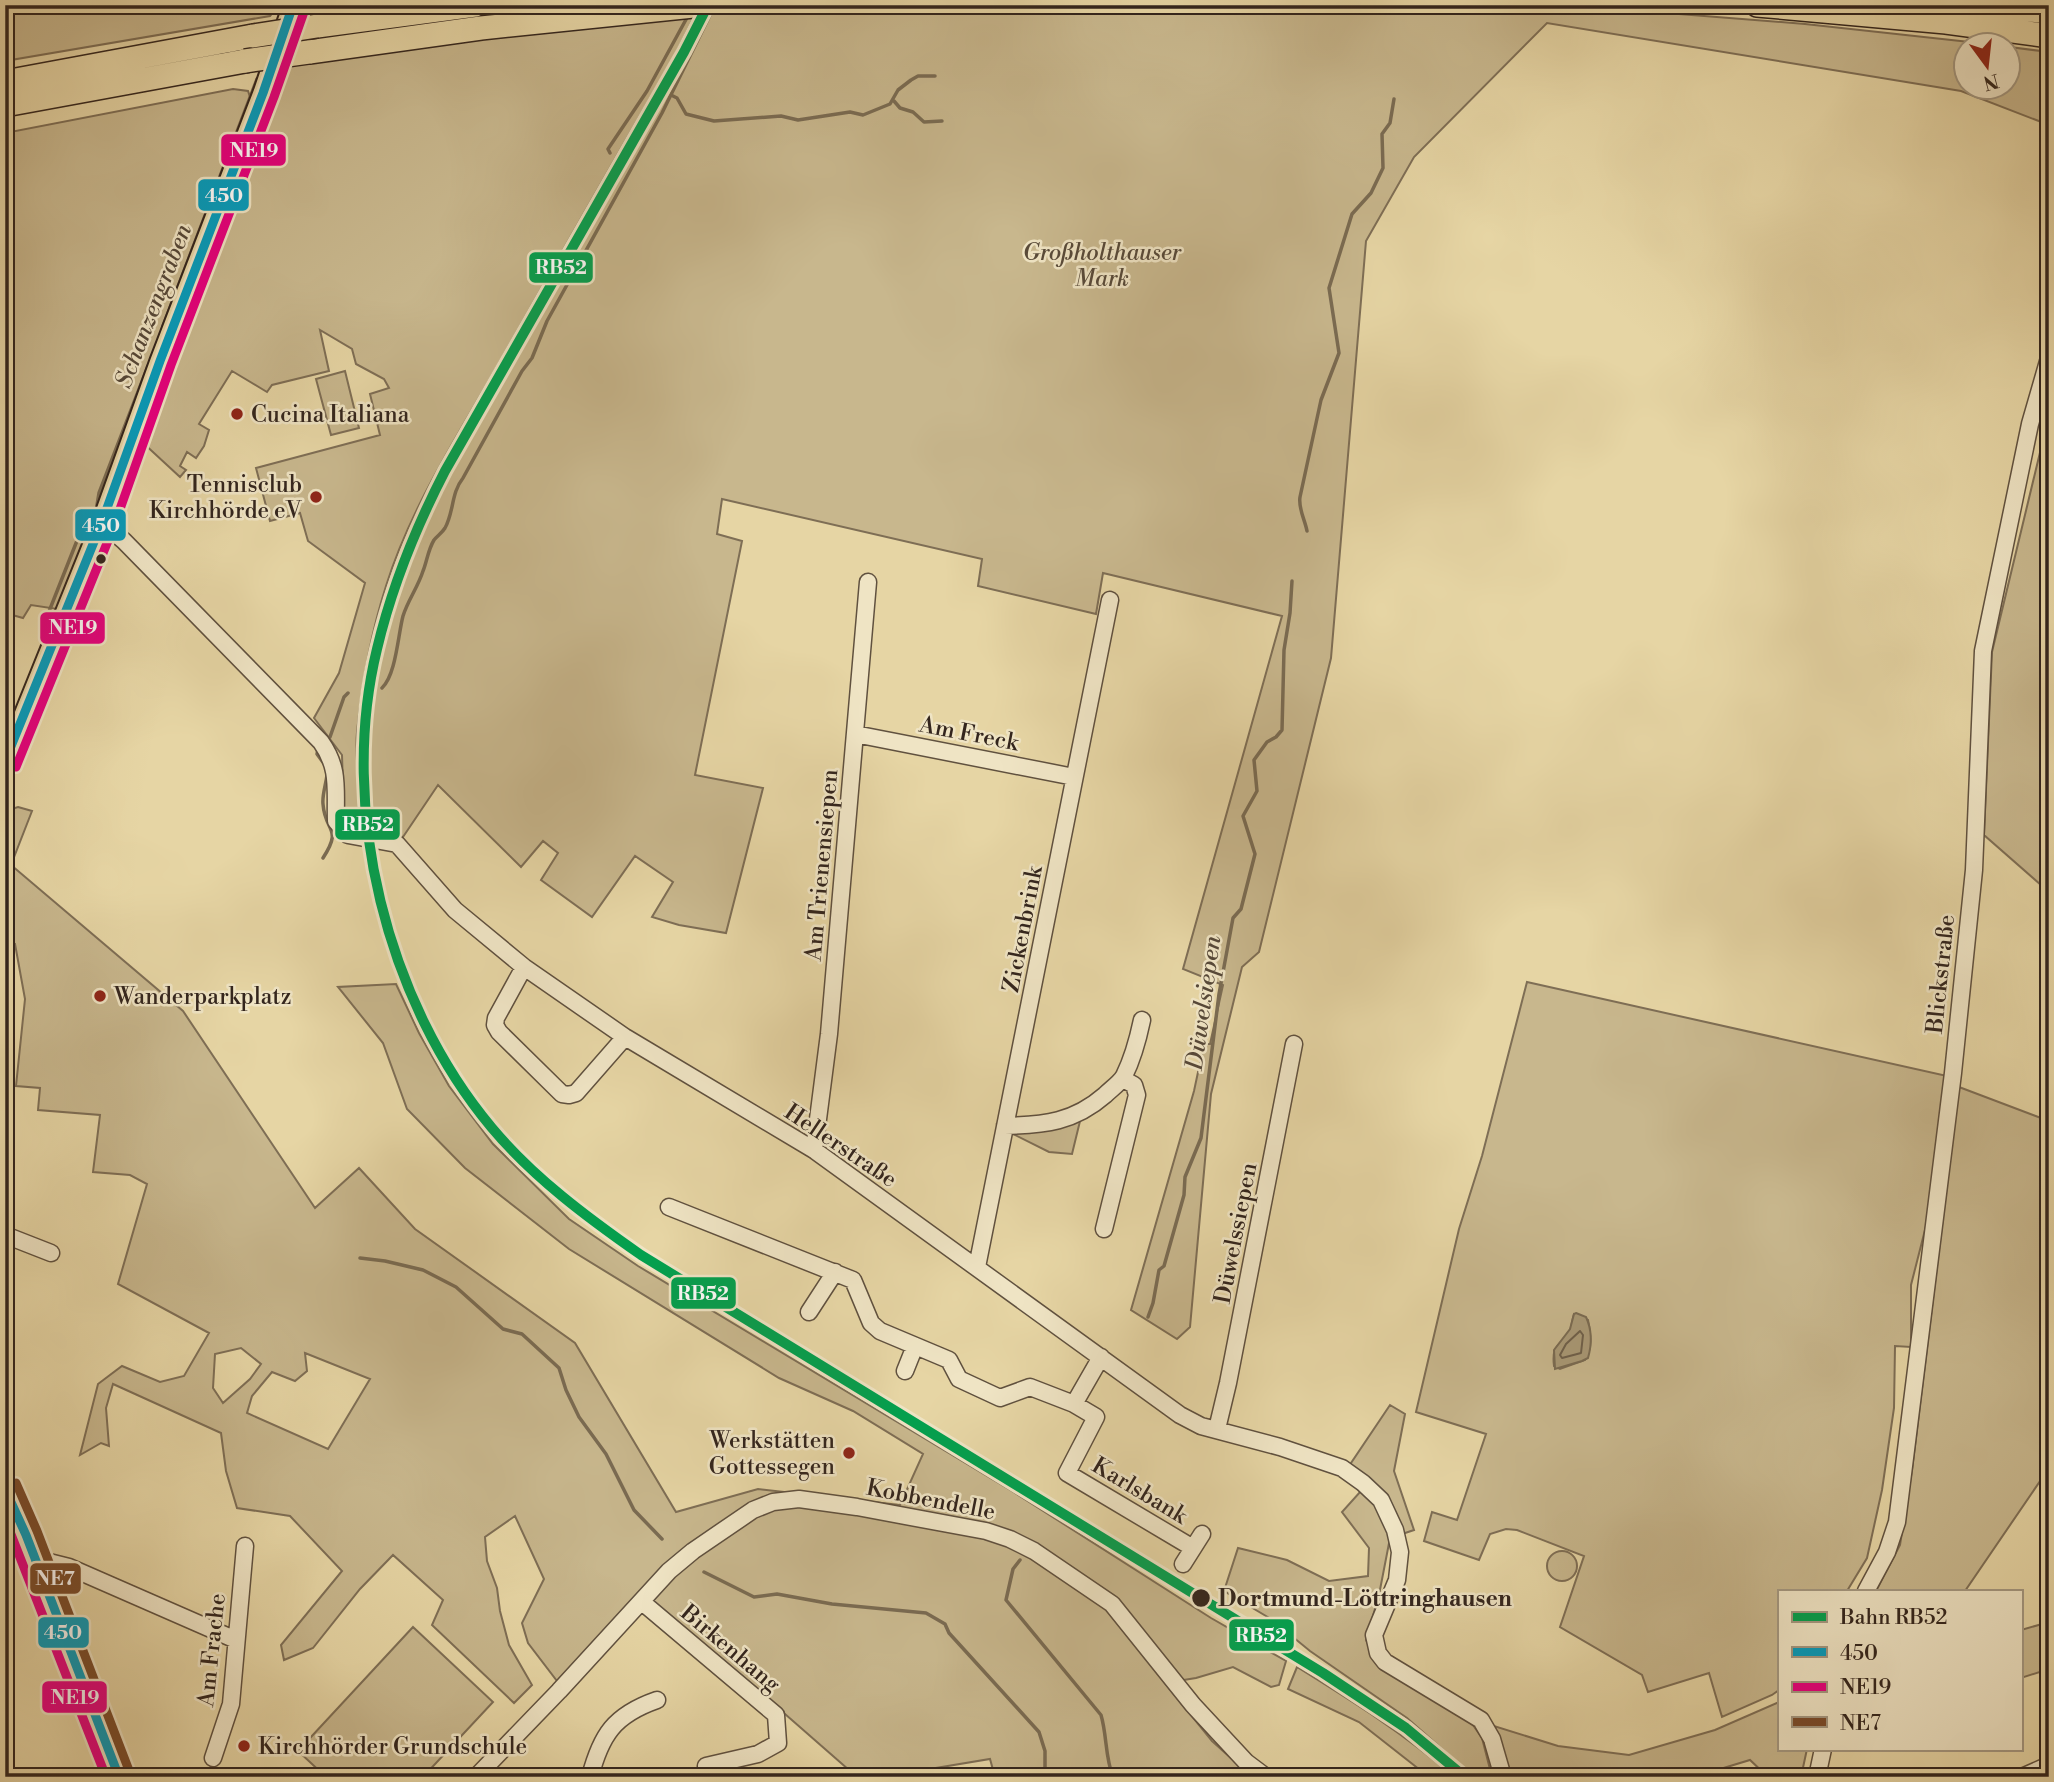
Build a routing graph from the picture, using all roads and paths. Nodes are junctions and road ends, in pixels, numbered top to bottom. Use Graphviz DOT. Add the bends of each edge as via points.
graph roads {
  1 [pos="293,5"];
  2 [pos="475,5"];
  3 [pos="703,5"];
  4 [pos="1757,5"];
  5 [pos="1982,5"];
  6 [pos="2049,12"];
  7 [pos="2049,36"];
  8 [pos="5,82"];
  9 [pos="5,105"];
  10 [pos="2049,358"];
  11 [pos="102,522"];
  12 [pos="868,582"];
  13 [pos="1110,600"];
  14 [pos="855,734"];
  15 [pos="5,762"];
  16 [pos="1074,777"];
  17 [pos="524,967"];
  18 [pos="1142,1020"];
  19 [pos="625,1037"];
  20 [pos="1294,1044"];
  21 [pos="1123,1079"];
  22 [pos="1005,1126"];
  23 [pos="814,1150"];
  24 [pos="1092,1206"];
  25 [pos="669,1207"];
  26 [pos="1108,1210"];
  27 [pos="1104,1229"];
  28 [pos="5,1235"];
  29 [pos="51,1253"];
  30 [pos="976,1267"];
  31 [pos="835,1272"];
  32 [pos="809,1312"];
  33 [pos="915,1346"];
  34 [pos="1101,1357"];
  35 [pos="905,1371"];
  36 [pos="1074,1404"];
  37 [pos="1217,1429"];
  38 [pos="5,1488"];
  39 [pos="1202,1534"];
  40 [pos="245,1546"];
  41 [pos="1193,1548"];
  42 [pos="37,1563"];
  43 [pos="1183,1564"];
  44 [pos="1867,1590"];
  45 [pos="642,1602"];
  46 [pos="236,1640"];
  47 [pos="657,1700"];
  48 [pos="1823,1750"];
  49 [pos="213,1758"];
  50 [pos="2049,1765"];
  51 [pos="706,1766"];
  52 [pos="119,1777"];
  53 [pos="476,1777"];
  54 [pos="590,1777"];
  55 [pos="1266,1777"];
  56 [pos="1503,1777"];
  57 [pos="1817,1777"];
  58 [pos="2022,1777"];
  1 -- 11 [label="main road"];
  2 -- 8 [label="highway, bridge" via="253,36"];
  3 -- 9 [label="highway, bridge" via="309,51"];
  4 -- 7 [label="highway"];
  5 -- 6 [label="highway"];
  10 -- 44 [label="street, Blickstraße" via="1983,651 1974,870 1932,1245 1897,1522"];
  11 -- 15 [label="main road"];
  11 -- 17 [label="street, Hellerstraße" via="321,742 331,756 336,821 343,830 355,837 397,844 455,910"];
  12 -- 14 [label="street, Am Trienensiepen"];
  13 -- 16 [label="street, Zickenbrink"];
  14 -- 16 [label="street, Am Freck"];
  14 -- 23 [label="street, Am Trienensiepen" via="829,1034"];
  16 -- 22 [label="street, Zickenbrink"];
  17 -- 19 [label="street, Hellerstraße"];
  17 -- 19 [label="street" via="495,1025 562,1094 576,1093"];
  18 -- 21 [label="street"];
  19 -- 23 [label="street, Hellerstraße"];
  20 -- 37 [label="street, Düwelssiepen"];
  21 -- 22 [label="street" via="1093,1105 1069,1118"];
  21 -- 26 [label="street" via="1135,1086 1137,1095"];
  22 -- 30 [label="street, Zickenbrink"];
  23 -- 30 [label="street, Hellerstraße"];
  24 -- 26 [label="street"];
  25 -- 31 [label="street, Karlsbank"];
  26 -- 27 [label="street"];
  28 -- 29 [label="street"];
  30 -- 34 [label="street, Hellerstraße"];
  31 -- 32 [label="street"];
  31 -- 33 [label="street, Karlsbank" via="853,1280 871,1323"];
  33 -- 35 [label="street"];
  33 -- 36 [label="street, Karlsbank" via="949,1360 959,1379 1000,1398 1030,1387"];
  34 -- 36 [label="street"];
  34 -- 37 [label="street, Hellerstraße" via="1192,1422"];
  36 -- 41 [label="street, Karlsbank" via="1096,1418 1067,1473"];
  37 -- 56 [label="street, Hellerstraße" via="1342,1468 1381,1500 1400,1552 1397,1580 1374,1635 1374,1646 1385,1662 1481,1720"];
  38 -- 42 [label="main road"];
  39 -- 41 [label="street, Karlsbank"];
  40 -- 46 [label="street, Am Frache"];
  41 -- 43 [label="street, Karlsbank"];
  42 -- 46 [label="street" via="69,1567"];
  42 -- 52 [label="main road"];
  45 -- 51 [label="street, Birkenhang" via="776,1715 778,1743 758,1754"];
  45 -- 53 [label="street, Kobbendelle"];
  45 -- 55 [label="street, Kobbendelle" via="669,1571 737,1519 785,1500 815,1500 986,1531 1034,1551 1112,1604 1193,1705"];
  46 -- 49 [label="street, Am Frache" via="231,1704"];
  47 -- 54 [label="street" via="625,1716 609,1731 598,1746"];
  48 -- 57 [label="street"];
  50 -- 58 [label="street"];
}
